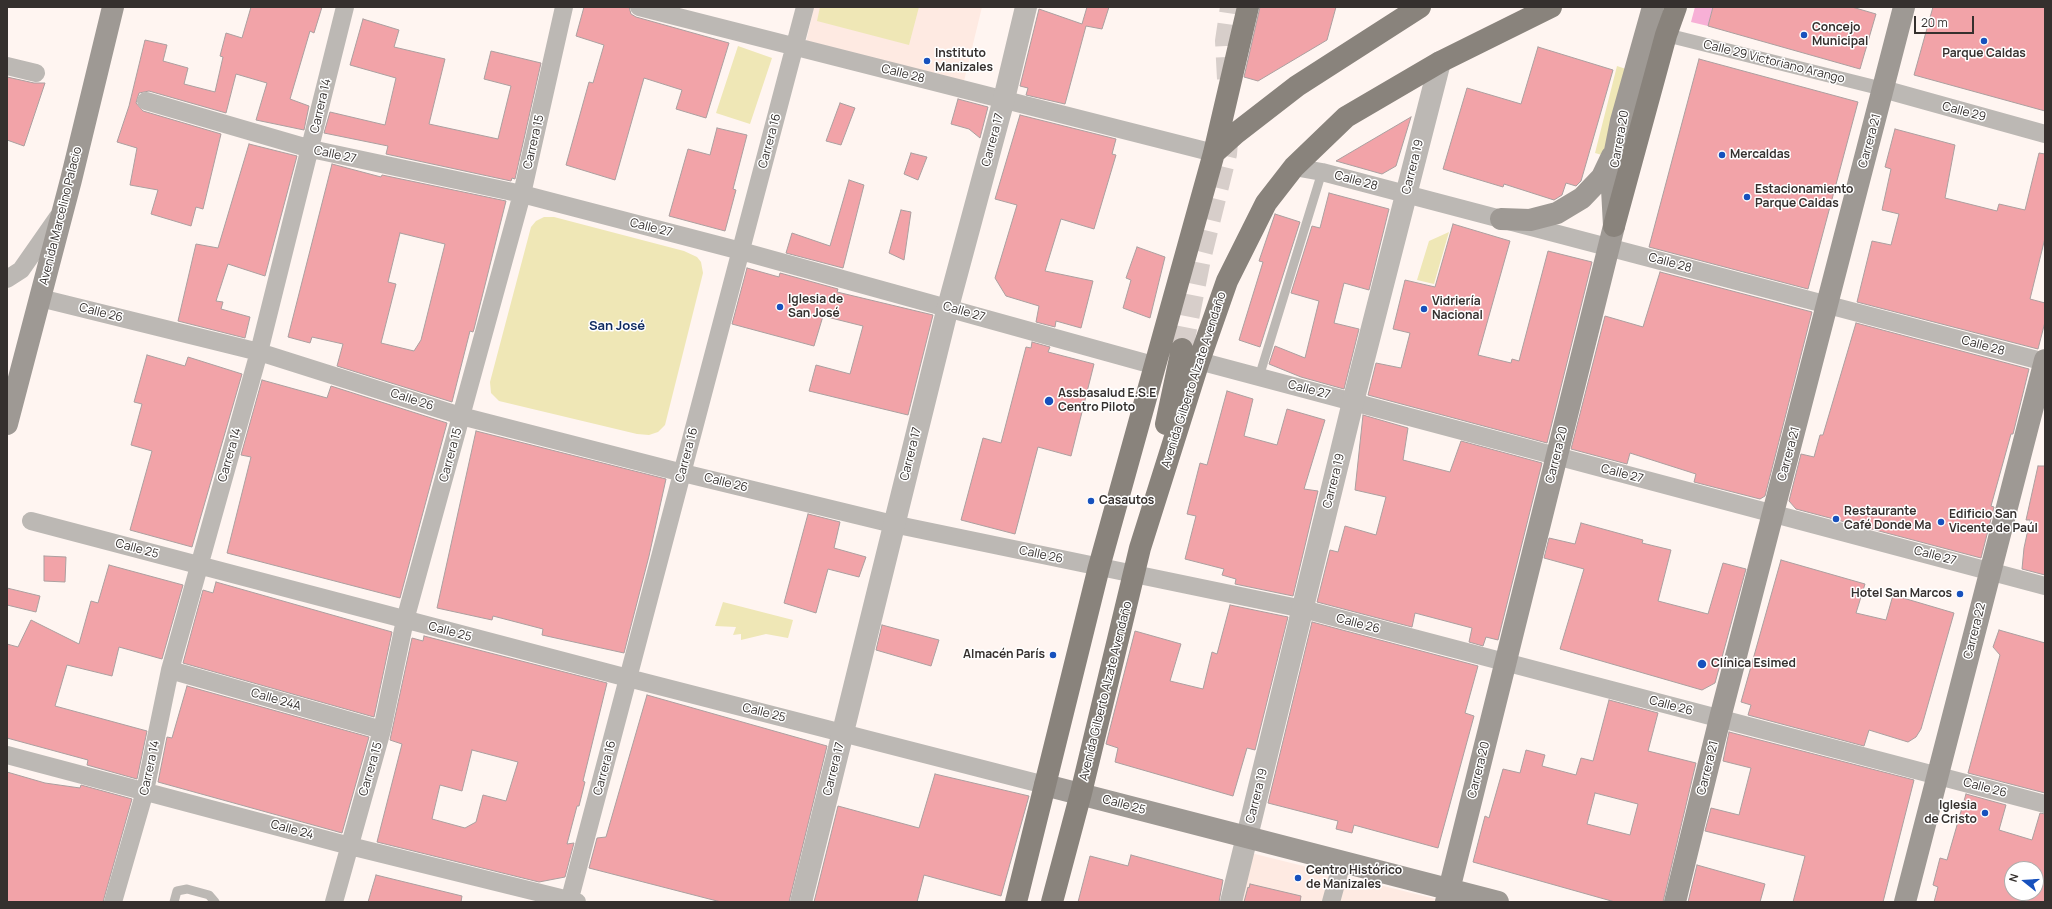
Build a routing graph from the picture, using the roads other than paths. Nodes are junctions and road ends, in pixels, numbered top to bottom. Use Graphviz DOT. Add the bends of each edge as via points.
graph roads {
  1 [pos="112,7"];
  2 [pos="346,7"];
  3 [pos="564,7"];
  4 [pos="639,7"];
  5 [pos="805,7"];
  6 [pos="1026,7"];
  7 [pos="1248,7"];
  8 [pos="1420,7"];
  9 [pos="1551,7"];
  10 [pos="1653,7"];
  11 [pos="1676,7"];
  12 [pos="1904,7"];
  13 [pos="1666,35"];
  14 [pos="795,47"];
  15 [pos="1440,62"];
  16 [pos="7,66"];
  17 [pos="36,73"];
  18 [pos="1883,89"];
  19 [pos="1004,98"];
  20 [pos="146,101"];
  21 [pos="2045,134"];
  22 [pos="311,149"];
  23 [pos="1615,151"];
  24 [pos="1214,153"];
  25 [pos="1294,167"];
  26 [pos="1322,172"];
  27 [pos="522,194"];
  28 [pos="1407,194"];
  29 [pos="63,209"];
  30 [pos="1501,219"];
  31 [pos="1614,226"];
  32 [pos="1609,248"];
  33 [pos="741,251"];
  34 [pos="7,279"];
  35 [pos="40,298"];
  36 [pos="1827,305"];
  37 [pos="948,307"];
  38 [pos="259,352"];
  39 [pos="1191,355"];
  40 [pos="2045,361"];
  41 [pos="1154,366"];
  42 [pos="1259,377"];
  43 [pos="1354,402"];
  44 [pos="461,416"];
  45 [pos="7,424"];
  46 [pos="1557,456"];
  47 [pos="682,473"];
  48 [pos="1773,513"];
  49 [pos="31,521"];
  50 [pos="893,524"];
  51 [pos="198,566"];
  52 [pos="1099,567"];
  53 [pos="1990,571"];
  54 [pos="1134,574"];
  55 [pos="2045,586"];
  56 [pos="1303,609"];
  57 [pos="406,620"];
  58 [pos="1506,662"];
  59 [pos="170,670"];
  60 [pos="628,678"];
  61 [pos="1720,718"];
  62 [pos="382,730"];
  63 [pos="843,732"];
  64 [pos="7,755"];
  65 [pos="1937,775"];
  66 [pos="1046,785"];
  67 [pos="145,791"];
  68 [pos="1081,793"];
  69 [pos="2045,804"];
  70 [pos="1247,838"];
  71 [pos="350,846"];
  72 [pos="1342,862"];
  73 [pos="1448,896"];
  74 [pos="572,901"];
  75 [pos="113,902"];
  76 [pos="174,902"];
  77 [pos="215,902"];
  78 [pos="334,902"];
  79 [pos="801,902"];
  80 [pos="1016,902"];
  81 [pos="1052,902"];
  82 [pos="1231,902"];
  83 [pos="1331,902"];
  84 [pos="1498,902"];
  85 [pos="1675,902"];
  86 [pos="1905,902"];
  1 -- 29 [label="main road, Avenida Marcelino Palacio"];
  2 -- 22 [label="street, Carrera 14"];
  3 -- 27 [label="street, Carrera 15"];
  4 -- 14 [label="street, Calle 28"];
  5 -- 14 [label="street, Carrera 16"];
  6 -- 19 [label="street, Carrera 17"];
  7 -- 24 [label="main road"];
  8 -- 24 [label="main road" via="1297,86"];
  9 -- 15 [label="main road, Avenida Gilberto Alzate Avendaño"];
  10 -- 23 [label="main road, Carrera 20"];
  11 -- 13 [label="main road"];
  12 -- 18 [label="main road, Carrera 21"];
  13 -- 18 [label="street, Calle 29 Victoriano Arango"];
  13 -- 31 [label="main road"];
  14 -- 19 [label="street, Calle 28"];
  14 -- 33 [label="street, Carrera 16"];
  15 -- 25 [label="main road, Avenida Gilberto Alzate Avendaño" via="1346,117"];
  15 -- 28 [label="street, Carrera 19"];
  16 -- 17 [label="street"];
  18 -- 21 [label="street, Calle 29"];
  18 -- 36 [label="main road, Carrera 21"];
  19 -- 24 [label="street, Calle 28"];
  19 -- 37 [label="street, Carrera 17"];
  20 -- 22 [label="street, Calle 27"];
  22 -- 27 [label="street, Calle 27"];
  22 -- 38 [label="street, Carrera 14"];
  23 -- 30 [label="main road" via="1602,177 1582,198 1558,213 1530,220"];
  23 -- 31 [label="main road, Carrera 20" via="1612,188"];
  24 -- 41 [label="main road"];
  25 -- 26 [label="street, Calle 28"];
  25 -- 39 [label="main road, Avenida Gilberto Alzate Avendaño" via="1266,203"];
  26 -- 28 [label="street, Calle 28"];
  26 -- 42 [label="lane"];
  27 -- 33 [label="street, Calle 27"];
  27 -- 44 [label="street, Carrera 15"];
  28 -- 30 [label="street, Calle 28"];
  28 -- 43 [label="street, Carrera 19"];
  29 -- 34 [label="street" via="21,270"];
  29 -- 35 [label="main road, Avenida Marcelino Palacio"];
  30 -- 32 [label="street, Calle 28"];
  31 -- 32 [label="main road, Carrera 20"];
  32 -- 36 [label="street, Calle 28"];
  32 -- 46 [label="main road, Carrera 20"];
  33 -- 37 [label="street, Calle 27"];
  33 -- 47 [label="street, Carrera 16"];
  35 -- 38 [label="street, Calle 26"];
  35 -- 45 [label="main road, Avenida Marcelino Palacio"];
  36 -- 40 [label="street, Calle 28"];
  36 -- 48 [label="main road, Carrera 21"];
  37 -- 41 [label="street, Calle 27"];
  37 -- 50 [label="street, Carrera 17"];
  38 -- 44 [label="street, Calle 26"];
  38 -- 51 [label="street, Carrera 14"];
  39 -- 42 [label="street, Calle 27"];
  39 -- 54 [label="main road, Avenida Gilberto Alzate Avendaño"];
  40 -- 53 [label="main road, Carrera 22"];
  41 -- 52 [label="main road"];
  42 -- 43 [label="street, Calle 27"];
  43 -- 46 [label="street, Calle 27"];
  43 -- 56 [label="street, Carrera 19"];
  44 -- 47 [label="street, Calle 26"];
  44 -- 57 [label="street, Carrera 15"];
  46 -- 48 [label="street, Calle 27"];
  46 -- 58 [label="main road, Carrera 20"];
  47 -- 50 [label="street, Calle 26"];
  47 -- 60 [label="street, Carrera 16"];
  48 -- 53 [label="street, Calle 27"];
  48 -- 61 [label="main road, Carrera 21"];
  49 -- 51 [label="street, Calle 25"];
  50 -- 52 [label="street, Calle 26"];
  50 -- 63 [label="street, Carrera 17"];
  51 -- 57 [label="street, Calle 25"];
  51 -- 59 [label="street, Carrera 14"];
  52 -- 54 [label="street, Calle 26"];
  52 -- 66 [label="main road"];
  53 -- 55 [label="street, Calle 27"];
  53 -- 65 [label="main road, Carrera 22"];
  54 -- 56 [label="street, Calle 26"];
  54 -- 68 [label="main road, Avenida Gilberto Alzate Avendaño"];
  56 -- 58 [label="street, Calle 26"];
  56 -- 70 [label="street, Carrera 19"];
  57 -- 60 [label="street, Calle 25"];
  57 -- 62 [label="street, Carrera 15"];
  58 -- 61 [label="street, Calle 26"];
  58 -- 73 [label="main road, Carrera 20"];
  59 -- 62 [label="street, Calle 24A"];
  59 -- 67 [label="street, Carrera 14"];
  60 -- 63 [label="street, Calle 25"];
  60 -- 74 [label="street, Carrera 16"];
  61 -- 65 [label="street, Calle 26"];
  61 -- 85 [label="main road, Carrera 21"];
  62 -- 71 [label="street, Carrera 15"];
  63 -- 66 [label="street, Calle 25"];
  63 -- 79 [label="street, Carrera 17"];
  64 -- 67 [label="street, Calle 24"];
  65 -- 69 [label="street, Calle 26"];
  65 -- 86 [label="main road, Carrera 22"];
  66 -- 68 [label="main road, Calle 25"];
  66 -- 80 [label="main road"];
  67 -- 71 [label="street, Calle 24"];
  67 -- 75 [label="street, Carrera 14"];
  68 -- 70 [label="main road, Calle 25"];
  68 -- 81 [label="main road, Avenida Gilberto Alzate Avendaño"];
  70 -- 72 [label="main road, Calle 25"];
  70 -- 82 [label="street, Carrera 19"];
  71 -- 74 [label="street, Calle 24"];
  71 -- 78 [label="street, Carrera 15"];
  72 -- 73 [label="main road, Calle 25"];
  72 -- 83 [label="street"];
  73 -- 84 [label="main road, Calle 25"];
  76 -- 77 [label="lane" via="177,892 187,889 209,895"];
}
